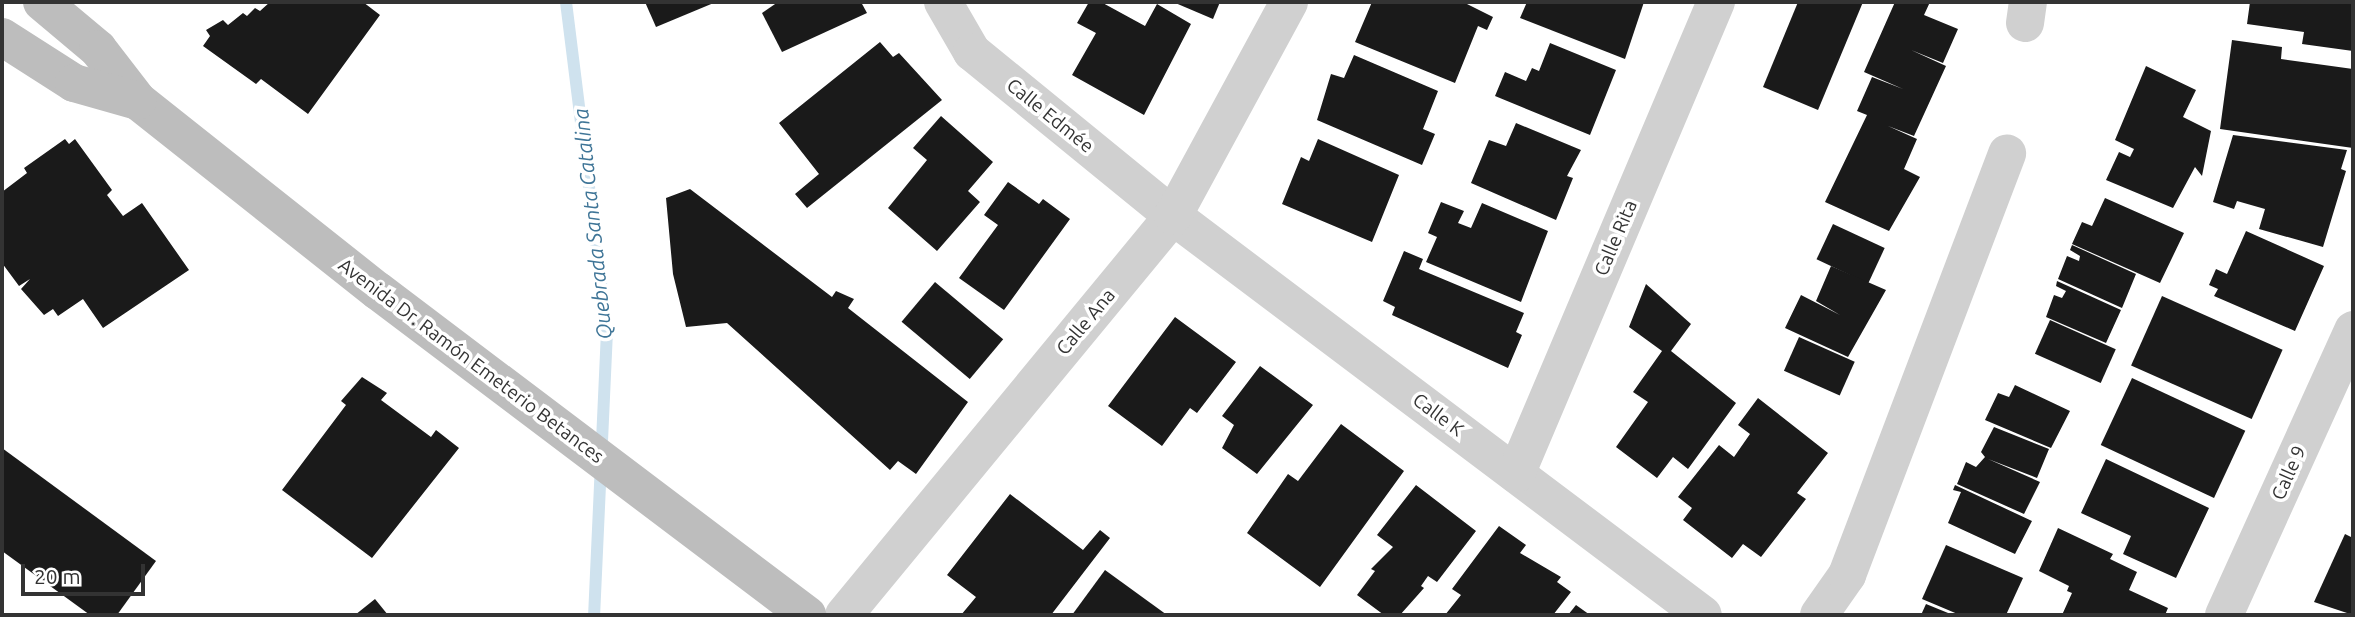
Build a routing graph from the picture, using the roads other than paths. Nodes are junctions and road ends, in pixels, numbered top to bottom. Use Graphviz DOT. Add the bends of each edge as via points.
graph roads {
  1 [pos="42,2"];
  2 [pos="943,2"];
  3 [pos="1289,2"];
  4 [pos="1716,2"];
  5 [pos="2,37"];
  6 [pos="138,101"];
  7 [pos="2007,153"];
  8 [pos="1173,216"];
  9 [pos="2353,330"];
  10 [pos="1516,474"];
  11 [pos="807,615"];
  12 [pos="844,615"];
  13 [pos="1703,615"];
  14 [pos="1819,615"];
  15 [pos="2224,615"];
  1 -- 6 [label="street, Avenida Dr. Ramón Emeterio Betances" via="98,49"];
  2 -- 8 [label="street, Calle Edmée" via="972,52"];
  3 -- 8 [label="street, Calle Ana"];
  4 -- 10 [label="street, Calle Rita"];
  5 -- 6 [label="street, Avenida Dr. Ramón Emeterio Betances" via="74,83"];
  6 -- 11 [label="street, Avenida Dr. Ramón Emeterio Betances" via="378,291"];
  7 -- 14 [label="street" via="1847,575"];
  8 -- 10 [label="street, Calle K"];
  8 -- 12 [label="street, Calle Ana"];
  9 -- 15 [label="street, Calle 9"];
  10 -- 13 [label="street, Calle K"];
}
